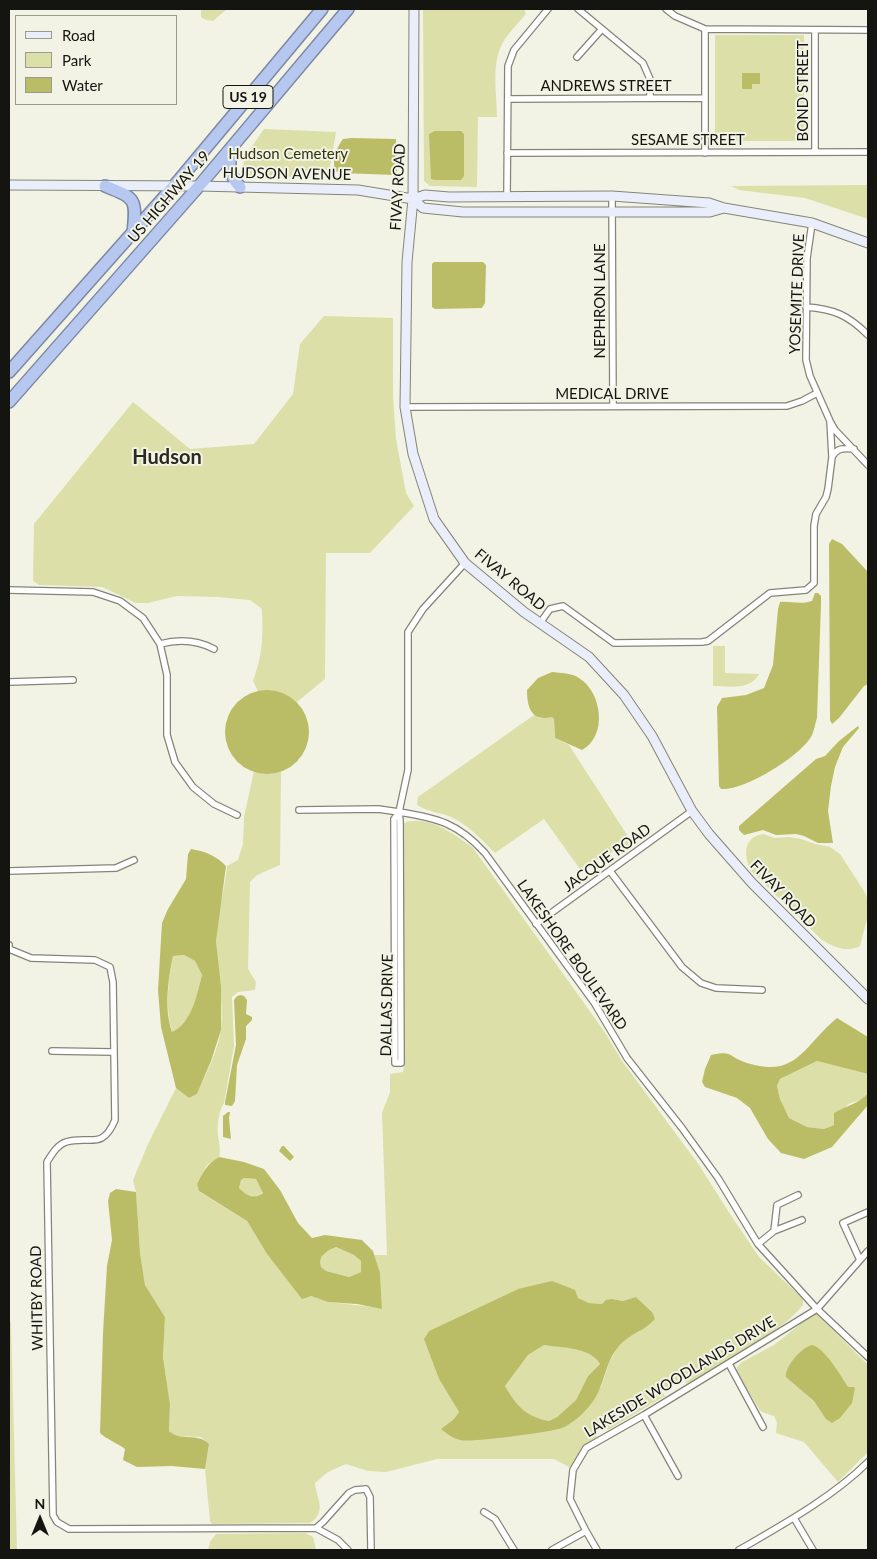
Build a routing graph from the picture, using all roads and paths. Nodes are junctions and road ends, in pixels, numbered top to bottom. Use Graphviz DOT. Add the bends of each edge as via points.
graph roads {
  1 [pos="322,9"];
  2 [pos="348,9"];
  3 [pos="414,9"];
  4 [pos="548,9"];
  5 [pos="578,9"];
  6 [pos="666,9"];
  7 [pos="602,29"];
  8 [pos="705,29"];
  9 [pos="815,30"];
  10 [pos="868,30"];
  11 [pos="577,57"];
  12 [pos="650,98"];
  13 [pos="705,98"];
  14 [pos="508,99"];
  15 [pos="232,147"];
  16 [pos="815,152"];
  17 [pos="868,152"];
  18 [pos="507,153"];
  19 [pos="705,153"];
  20 [pos="9,185"];
  21 [pos="105,186"];
  22 [pos="174,186"];
  23 [pos="199,186"];
  24 [pos="240,187"];
  25 [pos="612,196"];
  26 [pos="507,197"];
  27 [pos="413,199"];
  28 [pos="724,208"];
  29 [pos="612,211"];
  30 [pos="812,223"];
  31 [pos="133,232"];
  32 [pos="868,243"];
  33 [pos="806,307"];
  34 [pos="868,335"];
  35 [pos="9,372"];
  36 [pos="817,393"];
  37 [pos="9,402"];
  38 [pos="613,406"];
  39 [pos="405,408"];
  40 [pos="830,421"];
  41 [pos="854,449"];
  42 [pos="832,457"];
  43 [pos="868,465"];
  44 [pos="465,563"];
  45 [pos="9,590"];
  46 [pos="540,623"];
  47 [pos="160,644"];
  48 [pos="214,649"];
  49 [pos="73,680"];
  50 [pos="9,682"];
  51 [pos="299,810"];
  52 [pos="692,811"];
  53 [pos="399,812"];
  54 [pos="237,815"];
  55 [pos="134,860"];
  56 [pos="9,871"];
  57 [pos="610,871"];
  58 [pos="536,924"];
  59 [pos="9,945"];
  60 [pos="762,990"];
  61 [pos="868,999"];
  62 [pos="52,1051"];
  63 [pos="113,1052"];
  64 [pos="798,1195"];
  65 [pos="868,1212"];
  66 [pos="802,1220"];
  67 [pos="774,1231"];
  68 [pos="758,1244"];
  69 [pos="868,1251"];
  70 [pos="860,1260"];
  71 [pos="817,1309"];
  72 [pos="868,1357"];
  73 [pos="728,1364"];
  74 [pos="644,1415"];
  75 [pos="763,1427"];
  76 [pos="868,1462"];
  77 [pos="678,1476"];
  78 [pos="484,1512"];
  79 [pos="794,1518"];
  80 [pos="316,1528"];
  81 [pos="586,1531"];
  82 [pos="348,1550"];
  83 [pos="372,1550"];
  84 [pos="514,1550"];
  85 [pos="552,1550"];
  86 [pos="597,1550"];
  87 [pos="739,1550"];
  88 [pos="813,1550"];
  1 -- 22 [label="highway, US HIGHWAY 19 / US 19"];
  2 -- 15 [label="highway, US HIGHWAY 19 / US 19"];
  3 -- 27 [label="street, FIVAY ROAD"];
  4 -- 14 [label="street" via="514,50 508,66"];
  5 -- 7 [label="street"];
  6 -- 8 [label="street"];
  7 -- 11 [label="street"];
  7 -- 12 [label="street" via="643,62 650,79"];
  8 -- 9 [label="street"];
  8 -- 13 [label="street"];
  9 -- 10 [label="street"];
  9 -- 16 [label="street, BOND STREET"];
  12 -- 13 [label="street, ANDREWS STREET"];
  12 -- 14 [label="street, ANDREWS STREET"];
  13 -- 19 [label="street"];
  14 -- 18 [label="street"];
  15 -- 23 [label="highway, US HIGHWAY 19 / US 19"];
  15 -- 24 [label="highway" via="229,172"];
  16 -- 17 [label="street, SESAME STREET"];
  16 -- 19 [label="street, SESAME STREET"];
  18 -- 19 [label="street, SESAME STREET"];
  18 -- 26 [label="street"];
  20 -- 21 [label="street, HUDSON AVENUE"];
  21 -- 22 [label="street, HUDSON AVENUE"];
  21 -- 31 [label="highway" via="127,194 132,200 135,206"];
  22 -- 23 [label="street, HUDSON AVENUE"];
  22 -- 31 [label="highway, US HIGHWAY 19 / US 19"];
  23 -- 24 [label="street, HUDSON AVENUE"];
  23 -- 37 [label="highway, US HIGHWAY 19 / US 19"];
  24 -- 27 [label="street, HUDSON AVENUE" via="358,190"];
  25 -- 26 [label="street, HUDSON AVENUE"];
  25 -- 28 [label="street, HUDSON AVENUE"];
  25 -- 29 [label="street, NEPHRON LANE"];
  26 -- 27 [label="street, HUDSON AVENUE" via="425,195"];
  27 -- 29 [label="street, HUDSON AVENUE" via="424,208 440,210"];
  27 -- 39 [label="street, FIVAY ROAD" via="407,262"];
  28 -- 29 [label="street, HUDSON AVENUE" via="710,212"];
  28 -- 30 [label="street, HUDSON AVENUE"];
  29 -- 38 [label="street, NEPHRON LANE"];
  30 -- 32 [label="street, HUDSON AVENUE"];
  30 -- 33 [label="street, YOSEMITE DRIVE"];
  31 -- 35 [label="highway, US HIGHWAY 19 / US 19"];
  33 -- 34 [label="street" via="840,313 857,323"];
  33 -- 36 [label="street, YOSEMITE DRIVE" via="806,360"];
  36 -- 38 [label="street, MEDICAL DRIVE" via="787,406"];
  36 -- 40 [label="street, YOSEMITE DRIVE"];
  38 -- 39 [label="street, MEDICAL DRIVE"];
  39 -- 44 [label="street, FIVAY ROAD" via="413,454 434,519"];
  40 -- 41 [label="street, YOSEMITE DRIVE"];
  40 -- 42 [label="street, YOSEMITE DRIVE"];
  41 -- 42 [label="street" via="837,450"];
  41 -- 43 [label="street, YOSEMITE DRIVE"];
  42 -- 46 [label="street, YOSEMITE DRIVE" via="826,497 815,521 814,583 806,590 770,593 708,641 702,642 614,643 564,606 550,610"];
  44 -- 46 [label="street, FIVAY ROAD"];
  44 -- 53 [label="street" via="423,609 408,632 408,770"];
  45 -- 47 [label="street" via="93,592 120,600 143,618"];
  46 -- 52 [label="street, FIVAY ROAD" via="588,656 624,695 652,736"];
  47 -- 48 [label="street" via="198,642"];
  47 -- 54 [label="street" via="167,675 168,735 175,762 193,787 214,804"];
  49 -- 50 [label="street"];
  51 -- 53 [label="street, LAKESHORE BOULEVARD" via="378,809"];
  52 -- 57 [label="street, JACQUE ROAD"];
  52 -- 61 [label="street, FIVAY ROAD" via="752,883"];
  53 -- 53 [label="street, DALLAS DRIVE" via="394,819 395,1063 401,1063"];
  53 -- 58 [label="street, LAKESHORE BOULEVARD" via="444,821 475,842"];
  55 -- 56 [label="street" via="116,868"];
  57 -- 58 [label="street, JACQUE ROAD"];
  57 -- 60 [label="street" via="682,967 702,983 716,988"];
  58 -- 68 [label="street, LAKESHORE BOULEVARD" via="594,1004 628,1058 712,1170"];
  59 -- 63 [label="street, WHITBY ROAD" via="9,949 30,958 95,960 110,967"];
  62 -- 63 [label="street"];
  63 -- 80 [label="street, WHITBY ROAD" via="114,1120 109,1133 98,1140 65,1142 54,1150 47,1162 53,1515 57,1522 69,1529"];
  64 -- 67 [label="street" via="777,1205"];
  65 -- 70 [label="street" via="844,1223"];
  66 -- 67 [label="street"];
  67 -- 68 [label="street"];
  68 -- 71 [label="street, LAKESHORE BOULEVARD"];
  69 -- 70 [label="street, LAKESIDE WOODLANDS DRIVE"];
  70 -- 71 [label="street, LAKESIDE WOODLANDS DRIVE"];
  71 -- 72 [label="street, LAKESHORE BOULEVARD"];
  71 -- 73 [label="street, LAKESIDE WOODLANDS DRIVE"];
  73 -- 74 [label="street, LAKESIDE WOODLANDS DRIVE"];
  73 -- 75 [label="street"];
  74 -- 77 [label="street"];
  74 -- 81 [label="street, LAKESIDE WOODLANDS DRIVE" via="586,1448 573,1470 570,1499"];
  76 -- 79 [label="street"];
  78 -- 84 [label="street" via="495,1519"];
  79 -- 87 [label="street"];
  79 -- 88 [label="street"];
  80 -- 82 [label="street, WHITBY ROAD" via="338,1540"];
  80 -- 83 [label="street" via="348,1492 366,1489 370,1497"];
  81 -- 85 [label="street"];
  81 -- 86 [label="street, LAKESIDE WOODLANDS DRIVE"];
}
